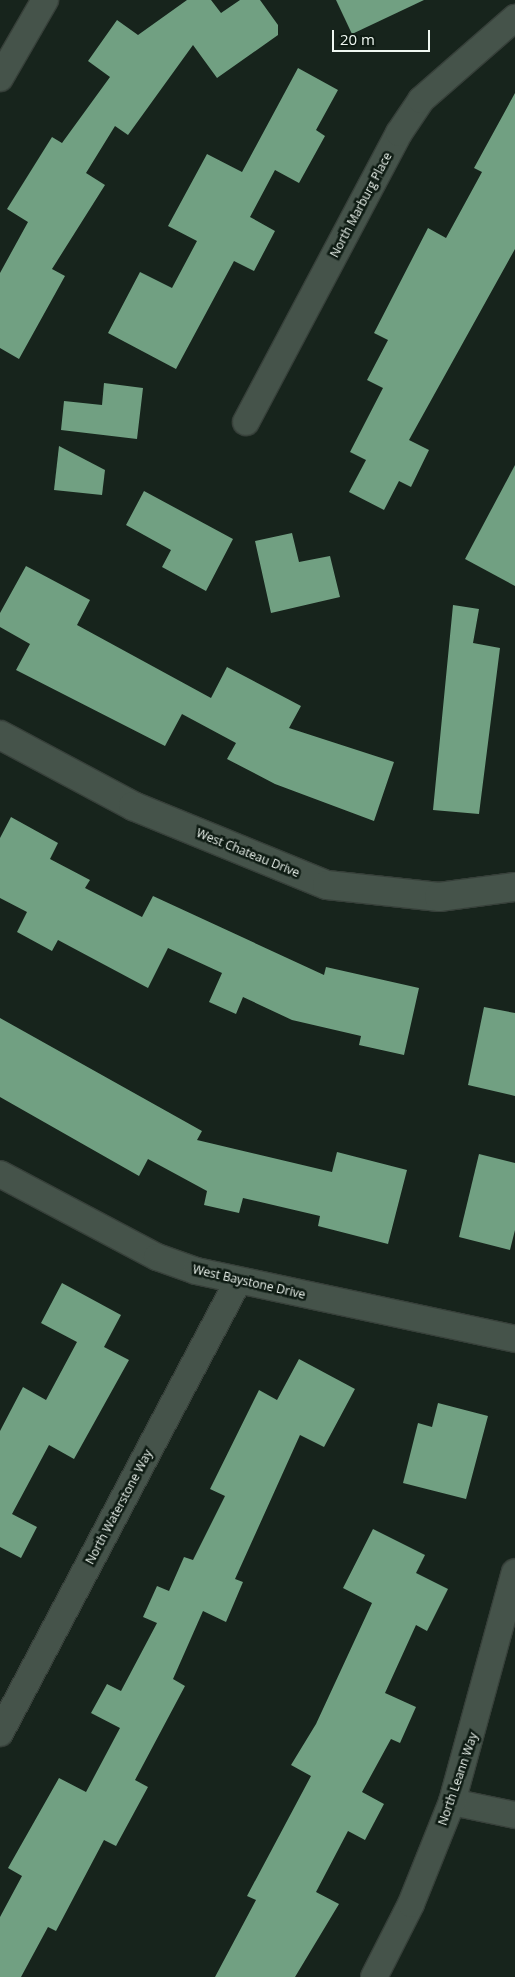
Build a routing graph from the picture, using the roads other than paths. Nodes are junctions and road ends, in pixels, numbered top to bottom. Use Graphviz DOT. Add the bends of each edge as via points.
graph roads {
  1 [pos="45,0"];
  2 [pos="515,18"];
  3 [pos="0,78"];
  4 [pos="246,422"];
  5 [pos="0,735"];
  6 [pos="515,887"];
  7 [pos="0,1174"];
  8 [pos="238,1281"];
  9 [pos="515,1339"];
  10 [pos="515,1572"];
  11 [pos="0,1733"];
  12 [pos="452,1802"];
  13 [pos="515,1815"];
  14 [pos="374,1977"];
  1 -- 3 [label="street"];
  2 -- 4 [label="street, North Marburg Place" via="421,100 399,133"];
  5 -- 6 [label="street, West Chateau Drive" via="133,806 326,885 439,897"];
  7 -- 8 [label="street, West Baystone Drive" via="157,1257"];
  8 -- 9 [label="street, West Baystone Drive"];
  8 -- 11 [label="street, North Waterstone Way"];
  10 -- 12 [label="street, North Leann Way"];
  12 -- 13 [label="street"];
  12 -- 14 [label="street, North Leann Way" via="411,1904"];
}
